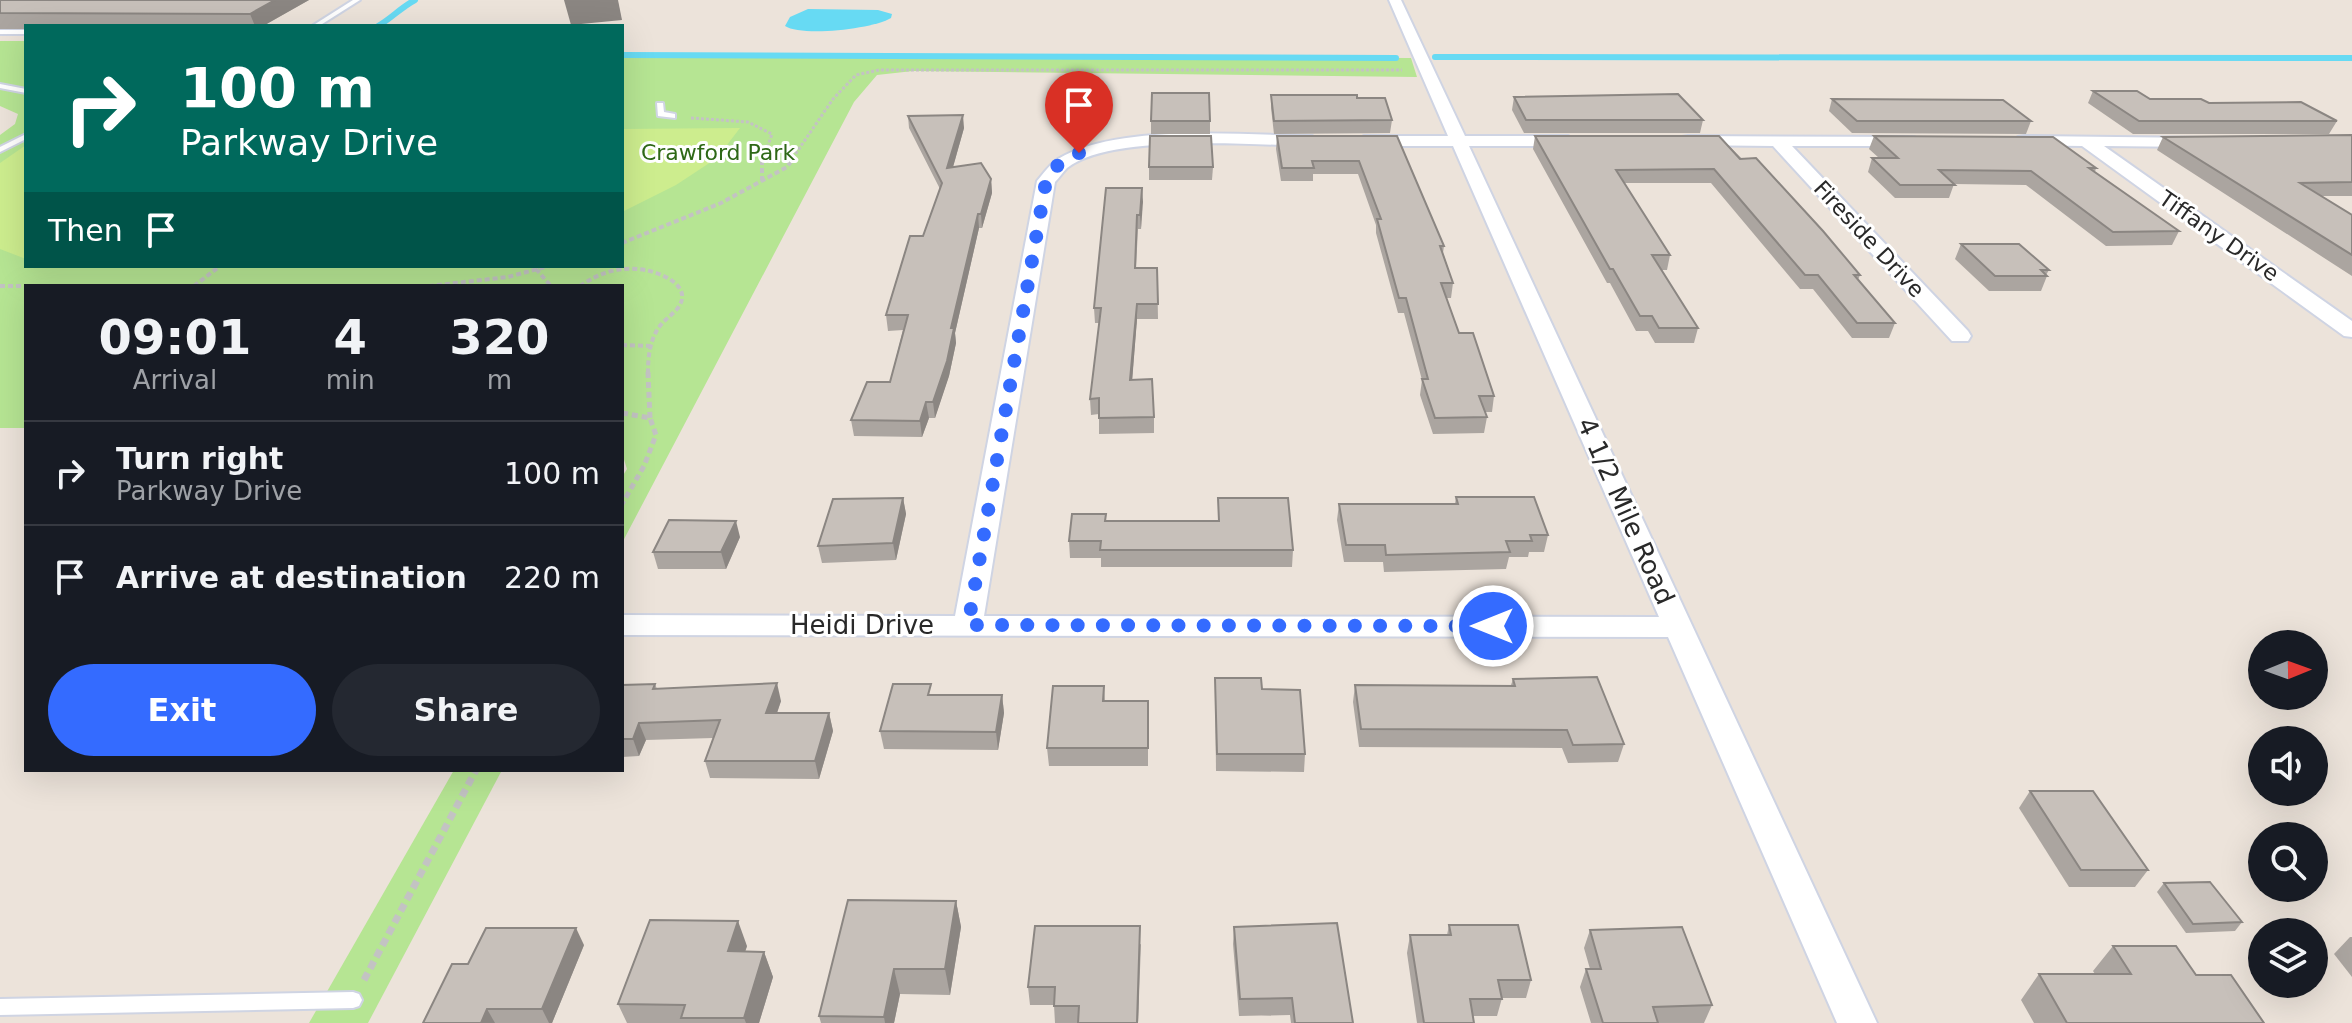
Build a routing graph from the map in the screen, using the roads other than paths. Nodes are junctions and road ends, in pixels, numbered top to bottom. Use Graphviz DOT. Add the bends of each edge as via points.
graph roads {
  1 [pos="357,0"];
  2 [pos="1395,0"];
  3 [pos="318,24"];
  4 [pos="0,32"];
  5 [pos="24,32"];
  6 [pos="0,86"];
  7 [pos="24,91"];
  8 [pos="660,105"];
  9 [pos="672,116"];
  10 [pos="24,137"];
  11 [pos="1459,141"];
  12 [pos="1587,141"];
  13 [pos="1667,141"];
  14 [pos="1778,141"];
  15 [pos="1932,141"];
  16 [pos="2010,141"];
  17 [pos="2087,142"];
  18 [pos="2211,142"];
  19 [pos="0,150"];
  20 [pos="2352,331"];
  21 [pos="1960,336"];
  22 [pos="624,625"];
  23 [pos="968,625"];
  24 [pos="1678,627"];
  25 [pos="353,1000"];
  26 [pos="0,1007"];
  27 [pos="1857,1023"];
  1 -- 3 [label="lane"];
  2 -- 11 [label="street, 4 1/2 Mile Road"];
  4 -- 5 [label="lane"];
  6 -- 7 [label="lane"];
  8 -- 9 [label="lane" via="661,114"];
  10 -- 19 [label="lane"];
  11 -- 12 [label="street"];
  11 -- 23 [label="street" via="1139,142 1072,150 1046,181"];
  11 -- 24 [label="street, 4 1/2 Mile Road"];
  13 -- 14 [label="street"];
  14 -- 15 [label="street"];
  14 -- 21 [label="street, Fireside Drive"];
  16 -- 17 [label="street"];
  17 -- 18 [label="street"];
  17 -- 20 [label="street, Tiffany Drive"];
  22 -- 23 [label="street, Heidi Drive"];
  23 -- 24 [label="street, Heidi Drive"];
  24 -- 27 [label="street, 4 1/2 Mile Road"];
  25 -- 26 [label="lane"];
}
